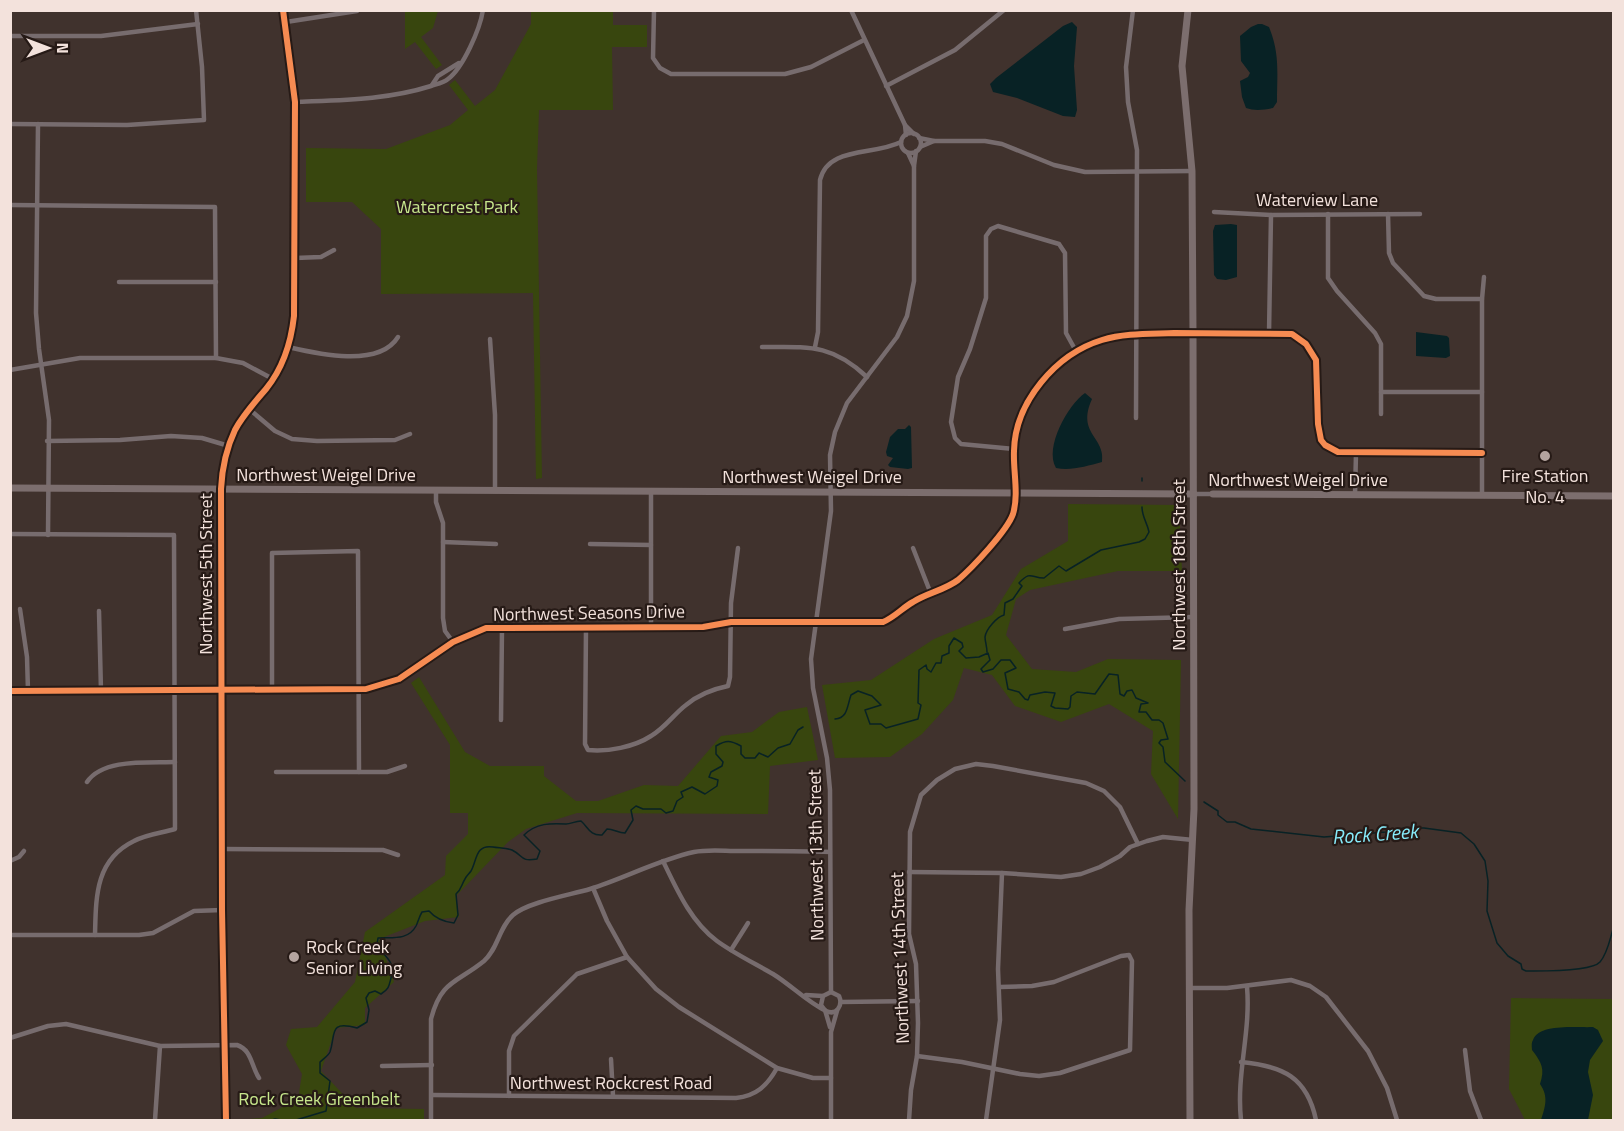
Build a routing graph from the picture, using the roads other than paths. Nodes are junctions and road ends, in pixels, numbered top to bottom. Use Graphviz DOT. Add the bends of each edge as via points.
graph roads {
  1 [pos="196,10"];
  2 [pos="283,10"];
  3 [pos="483,10"];
  4 [pos="654,10"];
  5 [pos="851,10"];
  6 [pos="1004,10"];
  7 [pos="1133,10"];
  8 [pos="1188,10"];
  9 [pos="357,11"];
  10 [pos="286,22"];
  11 [pos="198,24"];
  12 [pos="10,36"];
  13 [pos="864,40"];
  14 [pos="461,62"];
  15 [pos="432,85"];
  16 [pos="886,86"];
  17 [pos="295,102"];
  18 [pos="10,124"];
  19 [pos="38,124"];
  20 [pos="905,125"];
  21 [pos="906,135"];
  22 [pos="916,136"];
  23 [pos="934,141"];
  24 [pos="901,142"];
  25 [pos="891,147"];
  26 [pos="918,149"];
  27 [pos="906,151"];
  28 [pos="914,166"];
  29 [pos="1192,171"];
  30 [pos="1138,172"];
  31 [pos="10,205"];
  32 [pos="37,206"];
  33 [pos="1214,212"];
  34 [pos="1271,214"];
  35 [pos="1328,214"];
  36 [pos="1388,214"];
  37 [pos="1420,214"];
  38 [pos="334,250"];
  39 [pos="296,258"];
  40 [pos="1484,278"];
  41 [pos="119,282"];
  42 [pos="216,282"];
  43 [pos="1482,299"];
  44 [pos="1193,333"];
  45 [pos="1136,334"];
  46 [pos="1269,334"];
  47 [pos="398,337"];
  48 [pos="490,339"];
  49 [pos="288,347"];
  50 [pos="762,347"];
  51 [pos="815,347"];
  52 [pos="1077,353"];
  53 [pos="216,358"];
  54 [pos="41,366"];
  55 [pos="10,370"];
  56 [pos="867,376"];
  57 [pos="273,379"];
  58 [pos="1381,392"];
  59 [pos="1482,392"];
  60 [pos="249,409"];
  61 [pos="1381,414"];
  62 [pos="1136,418"];
  63 [pos="410,434"];
  64 [pos="47,441"];
  65 [pos="229,446"];
  66 [pos="1014,449"];
  67 [pos="1356,453"];
  68 [pos="1482,453"];
  69 [pos="10,488"];
  70 [pos="47,488"];
  71 [pos="221,489"];
  72 [pos="436,491"];
  73 [pos="495,491"];
  74 [pos="651,491"];
  75 [pos="831,492"];
  76 [pos="1014,494"];
  77 [pos="1194,494"];
  78 [pos="1213,494"];
  79 [pos="1355,495"];
  80 [pos="1482,495"];
  81 [pos="1614,496"];
  82 [pos="10,534"];
  83 [pos="48,535"];
  84 [pos="443,542"];
  85 [pos="496,544"];
  86 [pos="590,544"];
  87 [pos="651,545"];
  88 [pos="738,548"];
  89 [pos="913,548"];
  90 [pos="930,594"];
  91 [pos="20,609"];
  92 [pos="99,611"];
  93 [pos="1194,616"];
  94 [pos="731,622"];
  95 [pos="816,622"];
  96 [pos="586,627"];
  97 [pos="651,627"];
  98 [pos="502,628"];
  99 [pos="1065,629"];
  100 [pos="453,642"];
  101 [pos="359,689"];
  102 [pos="175,690"];
  103 [pos="221,690"];
  104 [pos="272,690"];
  105 [pos="10,691"];
  106 [pos="28,691"];
  107 [pos="101,691"];
  108 [pos="501,720"];
  109 [pos="175,762"];
  110 [pos="405,765"];
  111 [pos="276,772"];
  112 [pos="359,772"];
  113 [pos="87,782"];
  114 [pos="1192,840"];
  115 [pos="1138,844"];
  116 [pos="223,849"];
  117 [pos="24,851"];
  118 [pos="830,852"];
  119 [pos="398,855"];
  120 [pos="10,861"];
  121 [pos="663,861"];
  122 [pos="909,872"];
  123 [pos="1002,873"];
  124 [pos="593,888"];
  125 [pos="222,910"];
  126 [pos="748,923"];
  127 [pos="10,935"];
  128 [pos="95,935"];
  129 [pos="731,950"];
  130 [pos="627,957"];
  131 [pos="999,987"];
  132 [pos="1247,987"];
  133 [pos="1189,988"];
  134 [pos="831,992"];
  135 [pos="803,995"];
  136 [pos="823,996"];
  137 [pos="918,1001"];
  138 [pos="841,1002"];
  139 [pos="825,1010"];
  140 [pos="837,1011"];
  141 [pos="831,1032"];
  142 [pos="10,1038"];
  143 [pos="224,1045"];
  144 [pos="160,1046"];
  145 [pos="1465,1050"];
  146 [pos="917,1056"];
  147 [pos="610,1059"];
  148 [pos="1241,1062"];
  149 [pos="432,1065"];
  150 [pos="382,1066"];
  151 [pos="777,1068"];
  152 [pos="994,1068"];
  153 [pos="259,1078"];
  154 [pos="831,1078"];
  155 [pos="432,1095"];
  156 [pos="509,1096"];
  157 [pos="613,1096"];
  158 [pos="155,1120"];
  159 [pos="226,1120"];
  160 [pos="432,1120"];
  161 [pos="831,1120"];
  162 [pos="909,1120"];
  163 [pos="987,1120"];
  164 [pos="1190,1120"];
  165 [pos="1241,1120"];
  166 [pos="1316,1120"];
  167 [pos="1397,1120"];
  168 [pos="1481,1120"];
  1 -- 11 [label="street"];
  2 -- 10 [label="street, Northwest 5th Street"];
  3 -- 14 [label="street" via="480,27"];
  4 -- 13 [label="street" via="653,58 671,74 785,74 811,67"];
  5 -- 13 [label="street"];
  6 -- 16 [label="street" via="955,50"];
  7 -- 30 [label="street" via="1126,67"];
  8 -- 29 [label="street, Northwest 18th Street" via="1182,66"];
  9 -- 10 [label="street"];
  10 -- 17 [label="street, Northwest 5th Street"];
  11 -- 12 [label="street" via="101,36"];
  11 -- 19 [label="street" via="204,120 128,125"];
  13 -- 16 [label="street"];
  14 -- 15 [label="street" via="438,76"];
  14 -- 15 [label="street" via="448,80"];
  15 -- 17 [label="street" via="391,96"];
  16 -- 20 [label="street"];
  17 -- 39 [label="street, Northwest 5th Street"];
  18 -- 19 [label="street"];
  19 -- 32 [label="street"];
  20 -- 21 [label="street"];
  20 -- 22 [label="street"];
  21 -- 22 [label="street"];
  21 -- 24 [label="street"];
  22 -- 23 [label="street"];
  22 -- 26 [label="street, Northwest 13th Street"];
  23 -- 26 [label="street"];
  23 -- 30 [label="street" via="1002,144 1072,170"];
  24 -- 25 [label="street"];
  24 -- 27 [label="street, Northwest 13th Street"];
  25 -- 27 [label="street"];
  25 -- 51 [label="street" via="834,158 822,168"];
  26 -- 27 [label="street"];
  26 -- 28 [label="street, Northwest 13th Street"];
  27 -- 28 [label="street, Northwest 13th Street"];
  28 -- 56 [label="street, Northwest 13th Street" via="914,281 907,316 897,337"];
  29 -- 30 [label="street"];
  29 -- 44 [label="street, Northwest 18th Street"];
  30 -- 45 [label="street"];
  31 -- 32 [label="street"];
  32 -- 42 [label="street" via="215,207"];
  32 -- 54 [label="street" via="36,313"];
  33 -- 34 [label="street, Waterview Lane"];
  34 -- 35 [label="street, Waterview Lane"];
  34 -- 46 [label="street"];
  35 -- 36 [label="street, Waterview Lane"];
  35 -- 58 [label="street" via="1328,278 1381,344"];
  36 -- 37 [label="street, Waterview Lane"];
  36 -- 43 [label="street" via="1393,263 1424,296"];
  38 -- 39 [label="street" via="321,257"];
  39 -- 49 [label="street, Northwest 5th Street" via="294,316"];
  40 -- 43 [label="street"];
  41 -- 42 [label="street"];
  42 -- 53 [label="street"];
  43 -- 59 [label="street"];
  44 -- 45 [label="street, Northwest Seasons Drive"];
  44 -- 46 [label="street, Northwest Seasons Drive"];
  44 -- 77 [label="street, Northwest 18th Street"];
  45 -- 52 [label="street, Northwest Seasons Drive" via="1101,340"];
  45 -- 62 [label="street"];
  46 -- 67 [label="street, Northwest Seasons Drive" via="1292,334 1306,344 1316,360 1321,440 1338,452"];
  47 -- 49 [label="street" via="381,352 354,356 323,355"];
  48 -- 73 [label="street"];
  49 -- 57 [label="street, Northwest 5th Street"];
  50 -- 51 [label="street"];
  51 -- 56 [label="street" via="854,364"];
  52 -- 66 [label="street, Northwest Seasons Drive" via="1051,371 1030,395 1017,424"];
  52 -- 66 [label="street" via="1066,333 1065,253 1059,244 998,226 991,229 986,236 986,298 958,376 951,422 961,444"];
  53 -- 54 [label="street" via="80,358"];
  53 -- 57 [label="street" via="243,363"];
  54 -- 55 [label="street"];
  54 -- 64 [label="street" via="49,420"];
  56 -- 75 [label="street, Northwest 13th Street" via="847,403 835,432 830,455"];
  57 -- 60 [label="street, Northwest 5th Street"];
  58 -- 59 [label="street"];
  58 -- 61 [label="street"];
  59 -- 68 [label="street"];
  60 -- 63 [label="street" via="275,431 292,439 395,440"];
  60 -- 65 [label="street, Northwest 5th Street"];
  64 -- 65 [label="street" via="171,436 202,438"];
  64 -- 70 [label="street"];
  65 -- 71 [label="street, Northwest 5th Street"];
  66 -- 76 [label="street, Northwest Seasons Drive"];
  67 -- 68 [label="street"];
  67 -- 79 [label="street"];
  68 -- 80 [label="street"];
  69 -- 70 [label="street, Northwest Weigel Drive"];
  70 -- 71 [label="street, Northwest Weigel Drive"];
  70 -- 83 [label="street"];
  71 -- 72 [label="street, Northwest Weigel Drive"];
  71 -- 103 [label="street, Northwest 5th Street"];
  72 -- 73 [label="street, Northwest Weigel Drive"];
  72 -- 84 [label="street"];
  73 -- 74 [label="street, Northwest Weigel Drive"];
  74 -- 75 [label="street, Northwest Weigel Drive"];
  74 -- 87 [label="street"];
  75 -- 76 [label="street, Northwest Weigel Drive"];
  75 -- 95 [label="street, Northwest 13th Street"];
  76 -- 77 [label="street, Northwest Weigel Drive"];
  76 -- 90 [label="street, Northwest Seasons Drive" via="1013,513 1005,530 957,580"];
  77 -- 78 [label="street, Northwest Weigel Drive"];
  77 -- 93 [label="street, Northwest 18th Street"];
  78 -- 79 [label="street, Northwest Weigel Drive"];
  79 -- 80 [label="street, Northwest Weigel Drive"];
  80 -- 81 [label="street, Northwest Weigel Drive"];
  82 -- 83 [label="street"];
  83 -- 102 [label="street" via="174,535"];
  84 -- 85 [label="street"];
  84 -- 100 [label="street" via="443,618 445,631"];
  86 -- 87 [label="street"];
  87 -- 97 [label="street"];
  88 -- 94 [label="street"];
  89 -- 90 [label="street"];
  90 -- 95 [label="street, Northwest Seasons Drive" via="883,621"];
  91 -- 106 [label="street"];
  92 -- 107 [label="street"];
  93 -- 99 [label="street" via="1119,619"];
  93 -- 114 [label="street, Northwest 18th Street"];
  94 -- 95 [label="street, Northwest Seasons Drive"];
  94 -- 96 [label="street" via="728,686 715,688 686,704 652,736 633,745 597,751 588,750 585,744"];
  94 -- 97 [label="street, Northwest Seasons Drive" via="703,627"];
  95 -- 118 [label="street, Northwest 13th Street" via="812,673 827,758"];
  96 -- 97 [label="street, Northwest Seasons Drive"];
  96 -- 98 [label="street, Northwest Seasons Drive"];
  98 -- 100 [label="street, Northwest Seasons Drive" via="486,628"];
  98 -- 108 [label="street"];
  100 -- 101 [label="street, Northwest Seasons Drive" via="399,679"];
  101 -- 104 [label="street, Northwest Seasons Drive"];
  101 -- 104 [label="street" via="358,551 272,553"];
  101 -- 112 [label="street"];
  102 -- 103 [label="street, Northwest Seasons Drive"];
  102 -- 107 [label="street, Northwest Seasons Drive"];
  102 -- 109 [label="street"];
  103 -- 104 [label="street, Northwest Seasons Drive"];
  103 -- 116 [label="street, Northwest 5th Street"];
  105 -- 106 [label="street, Northwest Seasons Drive"];
  106 -- 107 [label="street, Northwest Seasons Drive"];
  109 -- 113 [label="street" via="122,764 98,771"];
  109 -- 128 [label="street" via="175,829 134,841 113,857 98,885"];
  110 -- 112 [label="street" via="387,772"];
  111 -- 112 [label="street"];
  114 -- 115 [label="street" via="1163,837"];
  114 -- 133 [label="street, Northwest 18th Street"];
  115 -- 122 [label="street, Northwest 14th Street" via="1120,807 1104,791 1078,781 976,764 955,769 921,795 910,832"];
  115 -- 123 [label="street" via="1081,874 1061,877"];
  116 -- 119 [label="street" via="383,850"];
  116 -- 125 [label="street, Northwest 5th Street"];
  117 -- 120 [label="street"];
  118 -- 121 [label="street" via="696,851"];
  118 -- 134 [label="street, Northwest 13th Street"];
  121 -- 124 [label="street"];
  121 -- 129 [label="street" via="690,913"];
  122 -- 123 [label="street"];
  122 -- 137 [label="street, Northwest 14th Street" via="909,934"];
  123 -- 131 [label="street"];
  124 -- 130 [label="street"];
  124 -- 149 [label="street" via="514,914 485,960 438,996 430,1019"];
  125 -- 128 [label="street" via="191,912 153,933"];
  125 -- 143 [label="street, Northwest 5th Street"];
  126 -- 129 [label="street"];
  127 -- 128 [label="street"];
  129 -- 135 [label="street"];
  130 -- 151 [label="street" via="679,1007"];
  130 -- 156 [label="street" via="577,974 514,1036 509,1051"];
  131 -- 152 [label="street" via="1000,1020"];
  131 -- 152 [label="street" via="1054,982 1121,956 1129,955 1132,961 1130,1050 1039,1076"];
  132 -- 133 [label="street"];
  132 -- 148 [label="street" via="1248,1018"];
  132 -- 167 [label="street" via="1291,980 1326,997 1368,1052 1387,1088"];
  133 -- 164 [label="street, Northwest 18th Street"];
  134 -- 136 [label="street"];
  134 -- 138 [label="street"];
  135 -- 136 [label="street"];
  135 -- 139 [label="street"];
  136 -- 139 [label="street" via="821,1005"];
  137 -- 138 [label="street"];
  137 -- 146 [label="street, Northwest 14th Street"];
  138 -- 140 [label="street"];
  139 -- 140 [label="street"];
  139 -- 141 [label="street"];
  140 -- 141 [label="street"];
  141 -- 154 [label="street"];
  142 -- 144 [label="street" via="66,1024"];
  143 -- 144 [label="street"];
  143 -- 153 [label="street" via="244,1048"];
  143 -- 159 [label="street, Northwest 5th Street"];
  144 -- 158 [label="street"];
  145 -- 168 [label="street" via="1470,1091"];
  146 -- 152 [label="street"];
  146 -- 162 [label="street, Northwest 14th Street"];
  147 -- 157 [label="street"];
  148 -- 165 [label="street"];
  148 -- 166 [label="street" via="1276,1068 1293,1077 1308,1096"];
  149 -- 150 [label="street"];
  149 -- 155 [label="street"];
  151 -- 154 [label="street" via="813,1078"];
  151 -- 157 [label="street, Northwest Rockcrest Road" via="765,1087 746,1097"];
  152 -- 163 [label="street"];
  154 -- 161 [label="street"];
  155 -- 156 [label="street, Northwest Rockcrest Road"];
  155 -- 160 [label="street"];
  156 -- 157 [label="street, Northwest Rockcrest Road"];
}
